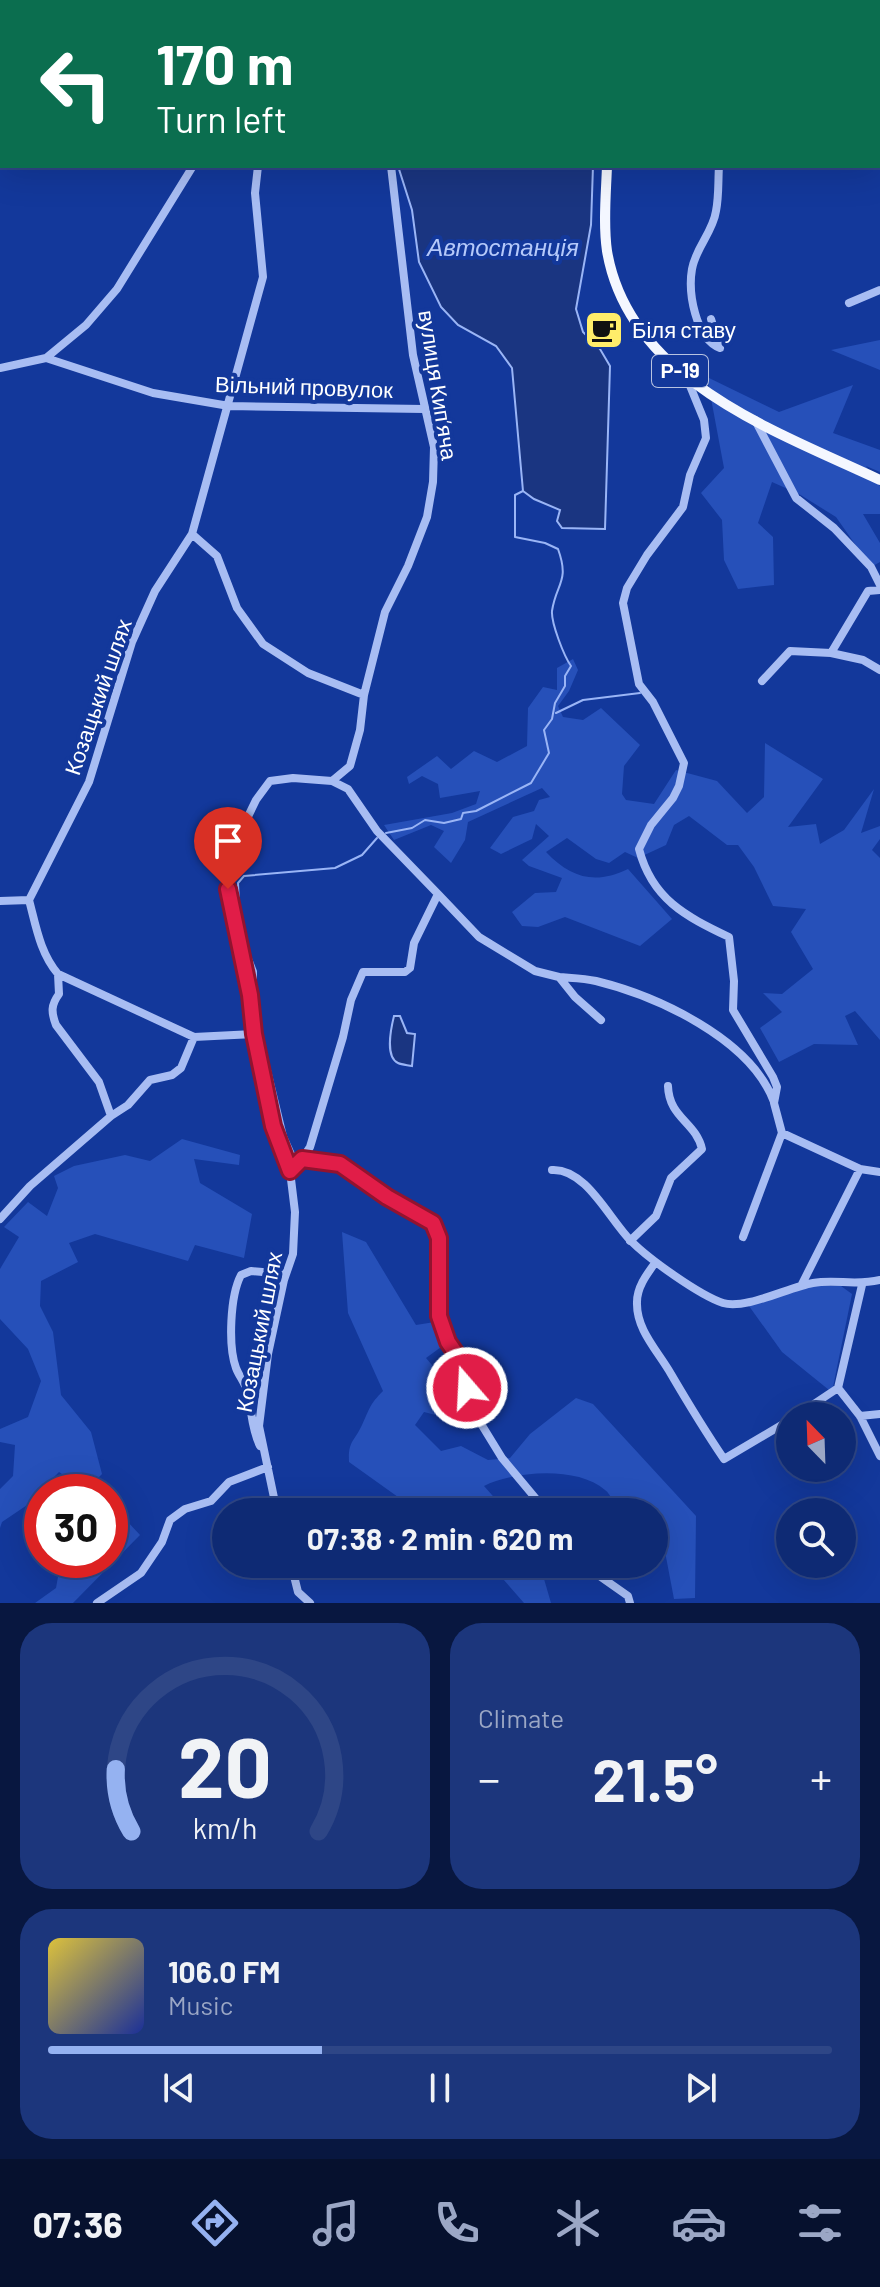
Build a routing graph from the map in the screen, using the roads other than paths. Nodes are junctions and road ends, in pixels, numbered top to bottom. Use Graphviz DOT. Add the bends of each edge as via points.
graph roads {
  1 [pos="192,168"];
  2 [pos="258,168"];
  3 [pos="391,168"];
  4 [pos="607,168"];
  5 [pos="719,168"];
  6 [pos="880,290"];
  7 [pos="849,303"];
  8 [pos="711,319"];
  9 [pos="46,358"];
  10 [pos="0,368"];
  11 [pos="685,375"];
  12 [pos="229,406"];
  13 [pos="424,409"];
  14 [pos="755,420"];
  15 [pos="880,480"];
  16 [pos="192,534"];
  17 [pos="880,588"];
  18 [pos="831,653"];
  19 [pos="880,670"];
  20 [pos="762,681"];
  21 [pos="364,695"];
  22 [pos="350,766"];
  23 [pos="332,781"];
  24 [pos="348,789"];
  25 [pos="438,894"];
  26 [pos="29,900"];
  27 [pos="0,901"];
  28 [pos="58,974"];
  29 [pos="559,977"];
  30 [pos="601,1020"];
  31 [pos="254,1034"];
  32 [pos="194,1037"];
  33 [pos="668,1086"];
  34 [pos="774,1103"];
  35 [pos="111,1116"];
  36 [pos="782,1133"];
  37 [pos="302,1159"];
  38 [pos="860,1169"];
  39 [pos="552,1170"];
  40 [pos="290,1171"];
  41 [pos="880,1172"];
  42 [pos="0,1219"];
  43 [pos="743,1237"];
  44 [pos="630,1241"];
  45 [pos="655,1263"];
  46 [pos="286,1274"];
  47 [pos="880,1280"];
  48 [pos="862,1285"];
  49 [pos="801,1286"];
  50 [pos="838,1388"];
  51 [pos="817,1402"];
  52 [pos="880,1414"];
  53 [pos="860,1416"];
  54 [pos="776,1428"];
  55 [pos="265,1456"];
  56 [pos="880,1456"];
  57 [pos="268,1467"];
  58 [pos="274,1498"];
  59 [pos="535,1498"];
  60 [pos="294,1578"];
  61 [pos="602,1578"];
  62 [pos="97,1603"];
  63 [pos="310,1603"];
  64 [pos="630,1603"];
  1 -- 9 [label="street" via="117,289 86,325"];
  2 -- 12 [label="street, Козацький шлях" via="263,277"];
  3 -- 13 [label="street, вулиця Кипʼяча"];
  4 -- 11 [label="main road, Р-19" via="607,250 615,281 640,331"];
  5 -- 8 [label="street" via="710,234 692,269 692,298 701,328 720,348"];
  6 -- 7 [label="street"];
  9 -- 10 [label="street"];
  9 -- 12 [label="street, Вільний провулок" via="153,393"];
  11 -- 14 [label="main road, Р-19" via="720,403"];
  11 -- 34 [label="street" via="706,438 683,507 647,555 623,603 639,684 684,763 673,798 639,849 644,869 669,903 729,937 733,1010 773,1077"];
  12 -- 13 [label="street, Вільний провулок"];
  12 -- 16 [label="street, Козацький шлях"];
  13 -- 21 [label="street, вулиця Кипʼяча" via="434,447 427,517 385,612"];
  14 -- 15 [label="main road, Р-19"];
  14 -- 17 [label="street" via="796,498 871,567"];
  16 -- 21 [label="street" via="217,556 237,608 263,644 308,673"];
  16 -- 26 [label="street, Козацький шлях" via="155,591 132,642 89,782"];
  17 -- 18 [label="street" via="868,591"];
  18 -- 19 [label="street"];
  18 -- 20 [label="street" via="790,651"];
  21 -- 22 [label="street, вулиця Кипʼяча"];
  22 -- 23 [label="street"];
  22 -- 24 [label="street, вулиця Кипʼяча"];
  23 -- 24 [label="street"];
  23 -- 31 [label="street" via="270,781 240,833 228,889"];
  24 -- 25 [label="street" via="377,831"];
  25 -- 29 [label="street" via="479,937 535,971"];
  25 -- 37 [label="street" via="414,943 410,968 363,972"];
  26 -- 27 [label="street"];
  26 -- 28 [label="street" via="41,946"];
  28 -- 32 [label="street"];
  28 -- 35 [label="street" via="52,1015 99,1082"];
  29 -- 30 [label="street"];
  29 -- 34 [label="street" via="593,980 635,993 725,1039 757,1073"];
  31 -- 32 [label="street"];
  31 -- 40 [label="street, Козацький шлях" via="273,1126"];
  32 -- 35 [label="street" via="181,1068 150,1080"];
  33 -- 44 [label="street" via="668,1102 700,1139 702,1149 671,1178 656,1216"];
  34 -- 36 [label="street"];
  35 -- 42 [label="street"];
  36 -- 38 [label="street"];
  36 -- 43 [label="street"];
  37 -- 40 [label="street"];
  37 -- 59 [label="street" via="340,1164 433,1223 439,1238 439,1316 448,1342 464,1365 475,1414"];
  38 -- 41 [label="street"];
  38 -- 49 [label="street"];
  39 -- 44 [label="street" via="587,1185"];
  40 -- 46 [label="street, Козацький шлях" via="294,1240"];
  44 -- 45 [label="street"];
  45 -- 49 [label="street" via="725,1304"];
  45 -- 54 [label="street" via="637,1301 642,1329 724,1459"];
  46 -- 55 [label="street, Козацький шлях" via="259,1426"];
  46 -- 55 [label="street" via="251,1271 241,1275 234,1288 232,1354 246,1388 252,1431"];
  47 -- 48 [label="street"];
  48 -- 49 [label="street"];
  48 -- 50 [label="street"];
  50 -- 51 [label="street"];
  50 -- 53 [label="street"];
  52 -- 53 [label="street"];
  53 -- 56 [label="street"];
  55 -- 57 [label="street, Козацький шлях"];
  57 -- 58 [label="street, Козацький шлях"];
  57 -- 62 [label="street" via="229,1482 211,1501 170,1520 141,1573"];
  60 -- 63 [label="street" via="298,1592"];
  61 -- 64 [label="street"];
}
